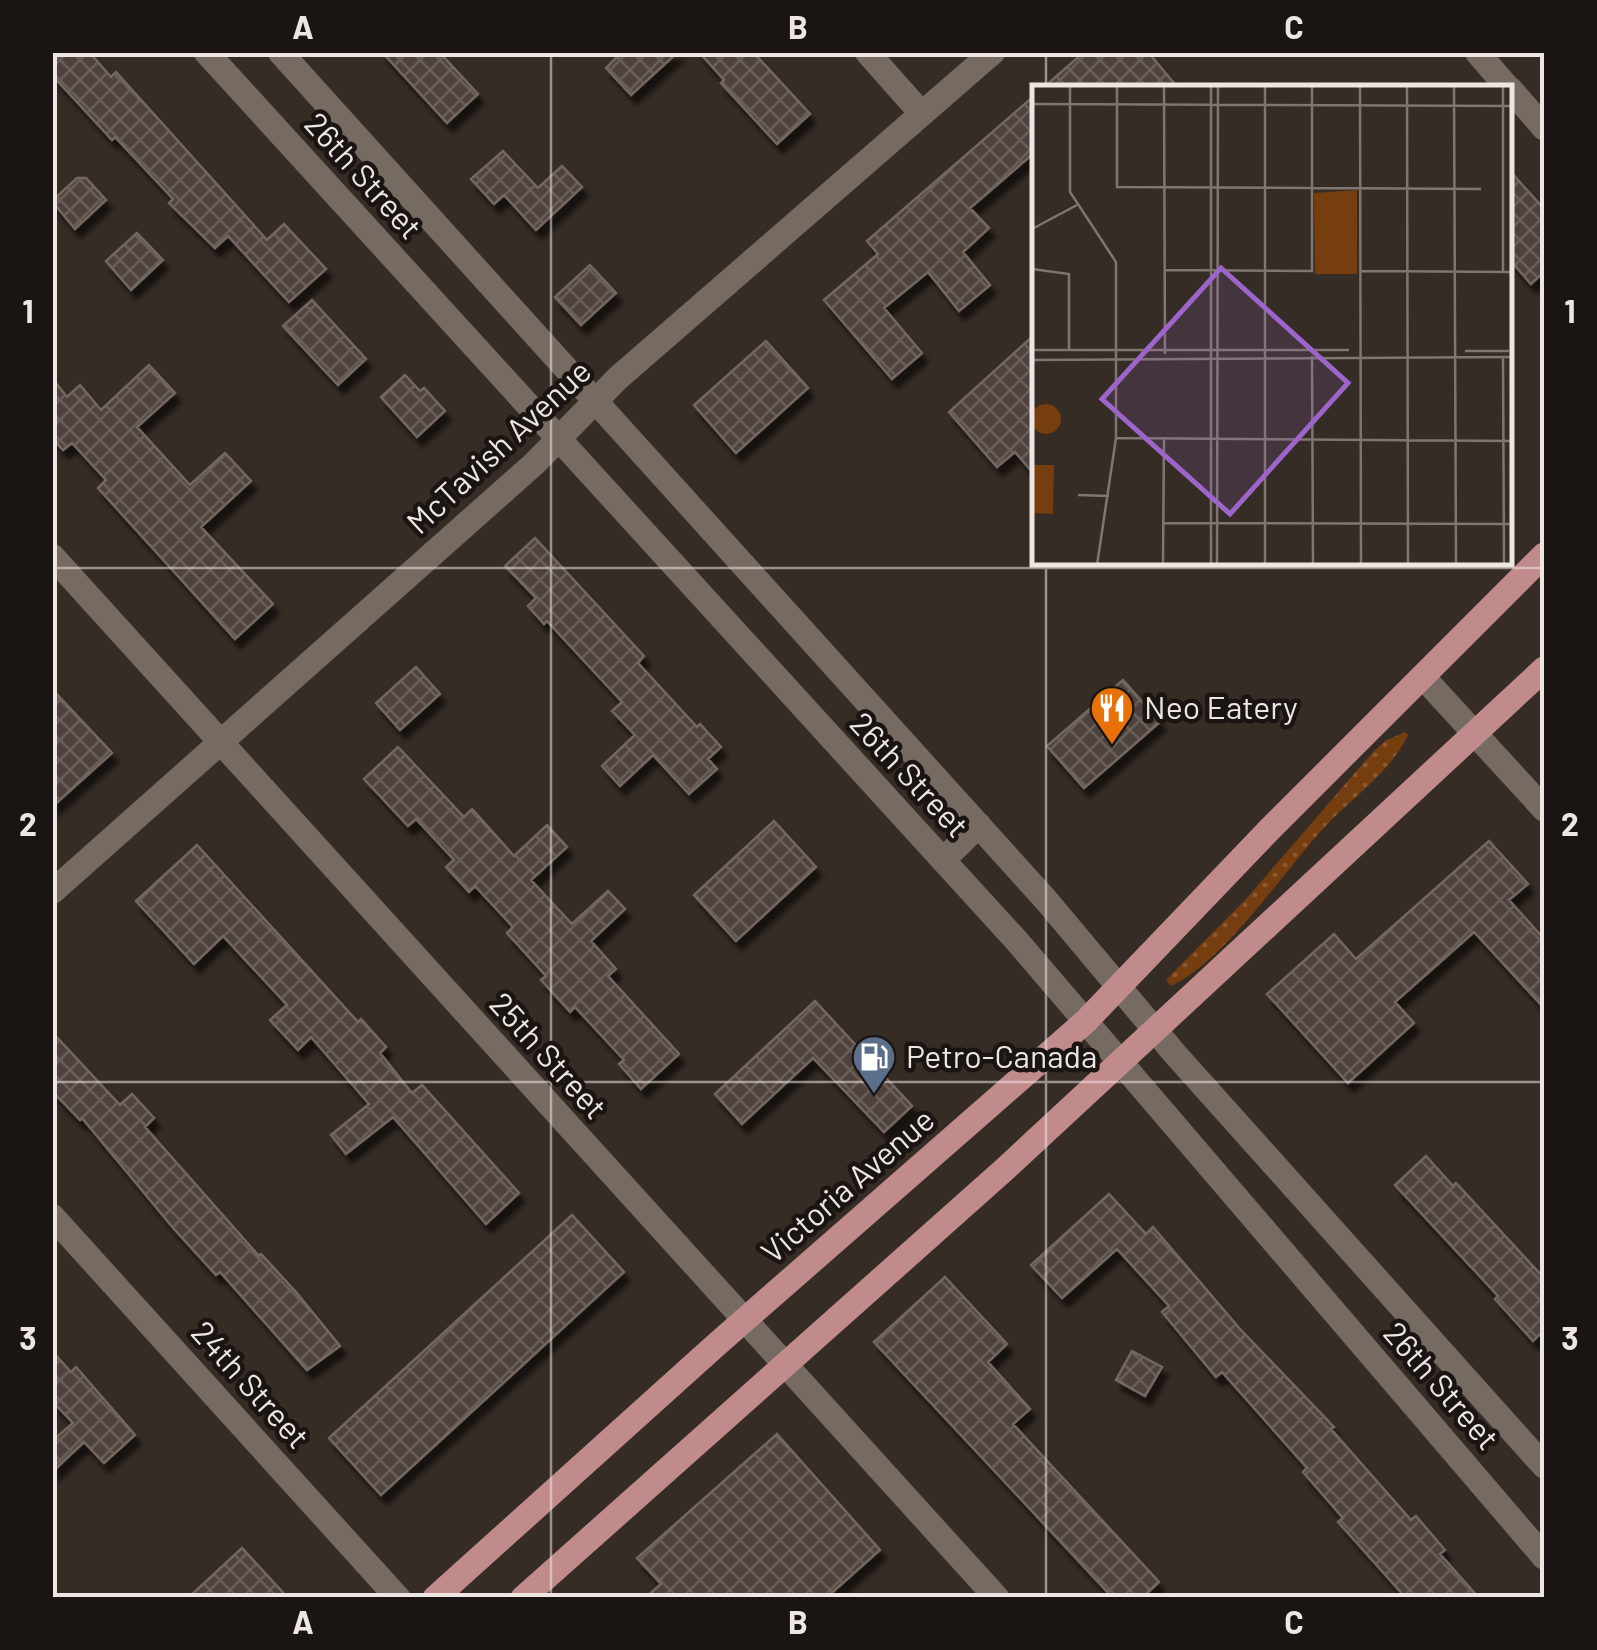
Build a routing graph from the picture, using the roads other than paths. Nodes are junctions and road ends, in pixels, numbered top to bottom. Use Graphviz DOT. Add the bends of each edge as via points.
graph roads {
  1 [pos="206,52"];
  2 [pos="280,52"];
  3 [pos="867,52"];
  4 [pos="992,52"];
  5 [pos="1477,52"];
  6 [pos="1506,85"];
  7 [pos="1512,91"];
  8 [pos="922,114"];
  9 [pos="1544,128"];
  10 [pos="594,402"];
  11 [pos="560,438"];
  12 [pos="1544,555"];
  13 [pos="52,556"];
  14 [pos="1544,669"];
  15 [pos="1424,676"];
  16 [pos="1475,733"];
  17 [pos="220,742"];
  18 [pos="1544,808"];
  19 [pos="979,825"];
  20 [pos="943,860"];
  21 [pos="52,892"];
  22 [pos="1118,986"];
  23 [pos="1086,1022"];
  24 [pos="1155,1031"];
  25 [pos="1120,1061"];
  26 [pos="52,1216"];
  27 [pos="745,1320"];
  28 [pos="785,1362"];
  29 [pos="1544,1466"];
  30 [pos="1544,1557"];
  31 [pos="398,1598"];
  32 [pos="436,1598"];
  33 [pos="523,1598"];
  34 [pos="997,1598"];
  1 -- 11 [label="street, 26th Street"];
  2 -- 10 [label="street, 26th Street"];
  3 -- 8 [label="street"];
  4 -- 8 [label="street, McTavish Avenue"];
  5 -- 6 [label="street"];
  7 -- 9 [label="street"];
  8 -- 10 [label="street, McTavish Avenue"];
  10 -- 11 [label="street, McTavish Avenue"];
  10 -- 19 [label="street, 26th Street"];
  11 -- 17 [label="street, McTavish Avenue"];
  11 -- 20 [label="street, 26th Street"];
  12 -- 15 [label="main road, Victoria Avenue"];
  13 -- 17 [label="street, 25th Street"];
  14 -- 16 [label="main road"];
  15 -- 16 [label="street"];
  15 -- 22 [label="main road, Victoria Avenue"];
  16 -- 18 [label="street"];
  16 -- 24 [label="main road"];
  17 -- 21 [label="street, McTavish Avenue"];
  17 -- 27 [label="street, 25th Street"];
  19 -- 20 [label="street"];
  19 -- 22 [label="street, 26th Street"];
  20 -- 23 [label="street, 26th Street"];
  22 -- 23 [label="main road, Victoria Avenue"];
  22 -- 24 [label="street, 26th Street"];
  23 -- 25 [label="street, 26th Street"];
  23 -- 27 [label="main road, Victoria Avenue"];
  24 -- 25 [label="main road"];
  24 -- 29 [label="street, 26th Street"];
  25 -- 28 [label="main road"];
  25 -- 30 [label="street, 26th Street"];
  26 -- 31 [label="street, 24th Street"];
  27 -- 28 [label="street, 25th Street"];
  27 -- 32 [label="main road, Victoria Avenue"];
  28 -- 33 [label="main road"];
  28 -- 34 [label="street, 25th Street"];
}
